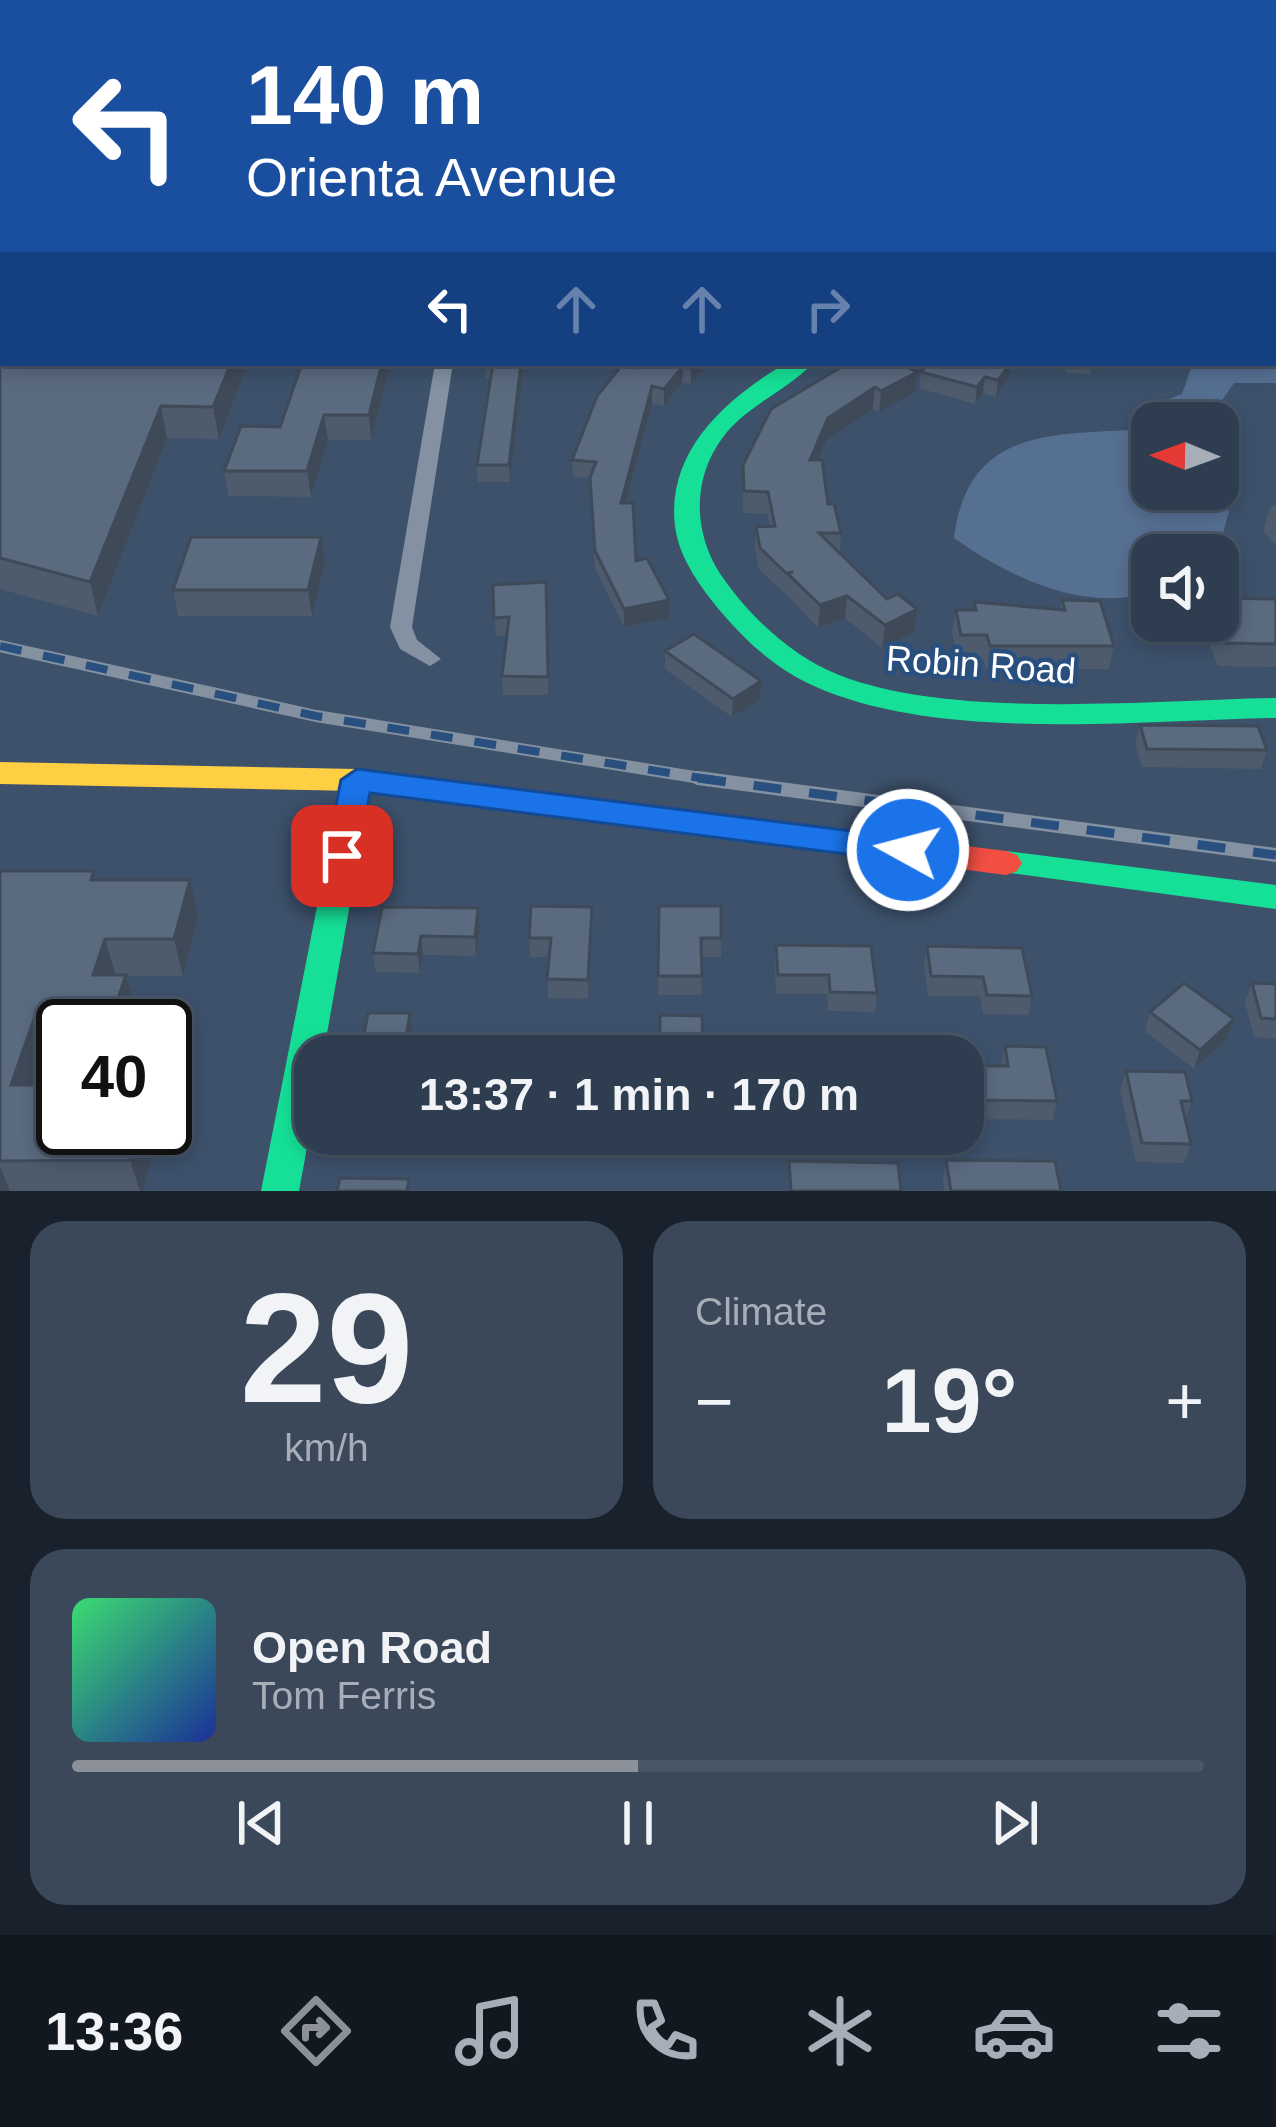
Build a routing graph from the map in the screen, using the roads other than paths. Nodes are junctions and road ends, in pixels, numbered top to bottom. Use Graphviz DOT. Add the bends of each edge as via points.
graph roads {
  1 [pos="444,366"];
  2 [pos="797,366"];
  3 [pos="430,659"];
  4 [pos="1276,708"];
  5 [pos="0,773"];
  6 [pos="357,780"];
  7 [pos="1276,897"];
  8 [pos="280,1191"];
  1 -- 3 [label="street" via="401,627 408,644"];
  2 -- 4 [label="street, Robin Road" via="723,415 698,450 685,493 688,532 711,582 789,661 834,684 939,705"];
  5 -- 6 [label="street"];
  6 -- 7 [label="street"];
  6 -- 8 [label="street"];
}
